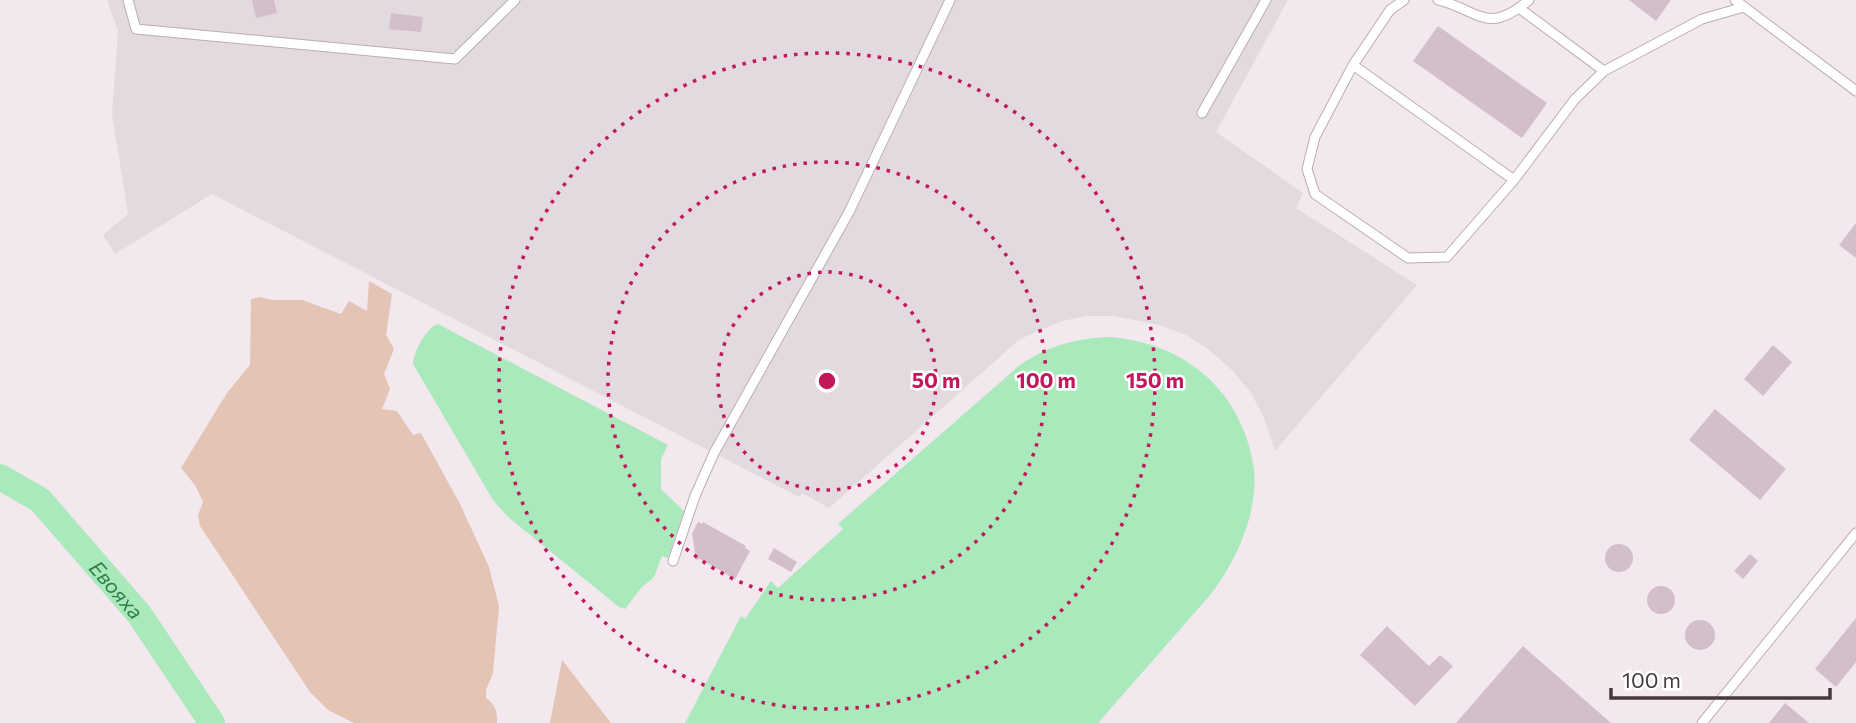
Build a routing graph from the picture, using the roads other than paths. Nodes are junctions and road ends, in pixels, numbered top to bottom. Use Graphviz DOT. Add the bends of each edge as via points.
graph roads {
  1 [pos="128,0"];
  2 [pos="514,0"];
  3 [pos="951,0"];
  4 [pos="1266,0"];
  5 [pos="1404,0"];
  6 [pos="1438,0"];
  7 [pos="1529,0"];
  8 [pos="1735,0"];
  9 [pos="1744,7"];
  10 [pos="1519,8"];
  11 [pos="1353,65"];
  12 [pos="1604,71"];
  13 [pos="1856,91"];
  14 [pos="1202,113"];
  15 [pos="1514,180"];
  16 [pos="1856,533"];
  17 [pos="673,561"];
  18 [pos="1702,723"];
  1 -- 2 [label="lane" via="136,29 455,59"];
  3 -- 17 [label="lane" via="849,212 714,453"];
  4 -- 14 [label="lane"];
  5 -- 11 [label="lane" via="1390,10"];
  6 -- 10 [label="lane" via="1480,18 1497,19"];
  7 -- 10 [label="lane"];
  8 -- 9 [label="lane"];
  9 -- 12 [label="lane" via="1702,19"];
  9 -- 13 [label="lane"];
  10 -- 12 [label="lane"];
  11 -- 15 [label="lane"];
  11 -- 15 [label="lane" via="1315,137 1307,169 1315,194 1408,258 1447,257"];
  12 -- 15 [label="lane" via="1575,99"];
  16 -- 18 [label="lane"];
}
